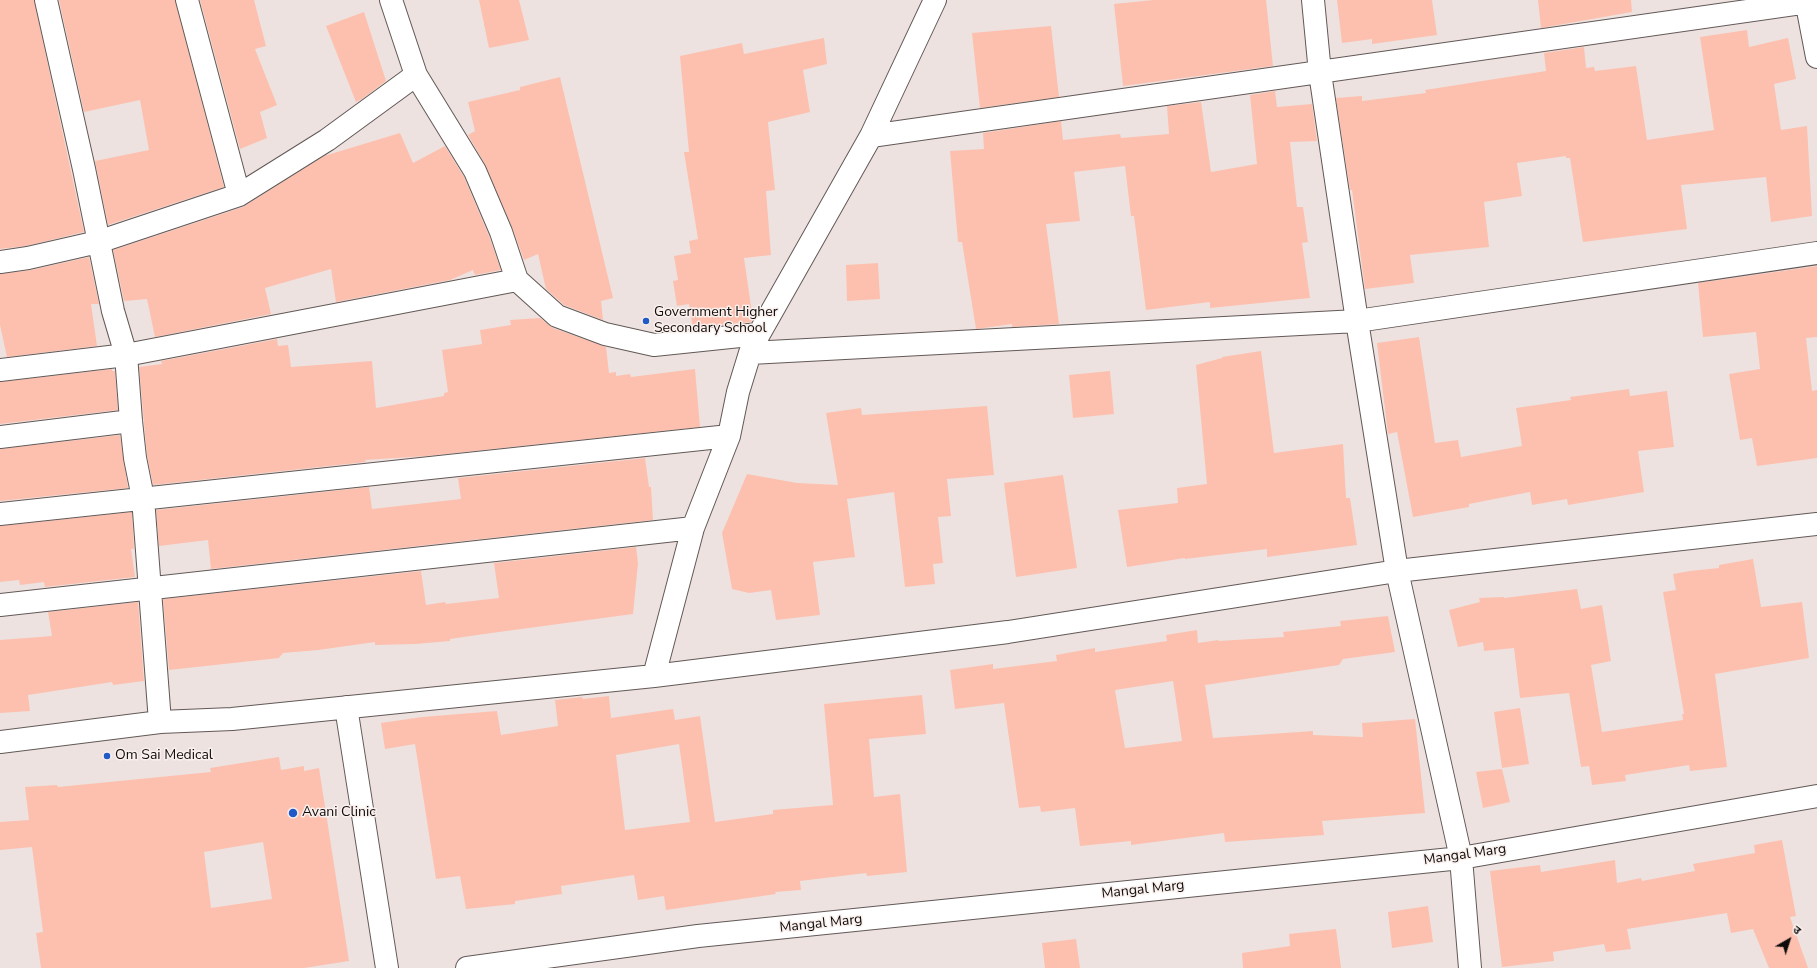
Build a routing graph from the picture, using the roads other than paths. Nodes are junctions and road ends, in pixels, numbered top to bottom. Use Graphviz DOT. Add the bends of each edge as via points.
graph roads {
  1 [pos="46,0"];
  2 [pos="187,0"];
  3 [pos="391,0"];
  4 [pos="936,0"];
  5 [pos="1313,0"];
  6 [pos="1809,1"];
  7 [pos="1817,58"];
  8 [pos="1320,73"];
  9 [pos="416,75"];
  10 [pos="870,136"];
  11 [pos="239,195"];
  12 [pos="98,242"];
  13 [pos="1817,253"];
  14 [pos="0,262"];
  15 [pos="517,280"];
  16 [pos="1357,321"];
  17 [pos="754,344"];
  18 [pos="126,355"];
  19 [pos="0,370"];
  20 [pos="131,421"];
  21 [pos="729,436"];
  22 [pos="0,437"];
  23 [pos="143,498"];
  24 [pos="0,514"];
  25 [pos="1817,524"];
  26 [pos="693,528"];
  27 [pos="1397,571"];
  28 [pos="150,587"];
  29 [pos="0,605"];
  30 [pos="654,676"];
  31 [pos="346,706"];
  32 [pos="160,722"];
  33 [pos="0,742"];
  34 [pos="1817,796"];
  35 [pos="1461,858"];
  36 [pos="387,968"];
  37 [pos="467,968"];
  38 [pos="1470,968"];
  1 -- 12 [label="street"];
  2 -- 11 [label="street"];
  3 -- 9 [label="street"];
  4 -- 10 [label="street"];
  5 -- 8 [label="street"];
  6 -- 7 [label="street"];
  6 -- 8 [label="street"];
  8 -- 10 [label="street"];
  8 -- 16 [label="street"];
  9 -- 11 [label="street" via="327,140"];
  9 -- 15 [label="street" via="475,171 501,232"];
  10 -- 17 [label="street"];
  11 -- 12 [label="street"];
  12 -- 14 [label="street"];
  12 -- 18 [label="street" via="113,311"];
  13 -- 16 [label="street"];
  15 -- 17 [label="street" via="557,316 612,336 654,345"];
  15 -- 18 [label="street"];
  16 -- 17 [label="street"];
  16 -- 27 [label="street"];
  17 -- 21 [label="street" via="738,392"];
  18 -- 19 [label="street"];
  18 -- 20 [label="street"];
  20 -- 22 [label="street"];
  20 -- 23 [label="street"];
  21 -- 23 [label="street"];
  21 -- 26 [label="street"];
  23 -- 24 [label="street"];
  23 -- 28 [label="street"];
  25 -- 27 [label="street"];
  26 -- 28 [label="street"];
  26 -- 30 [label="street"];
  27 -- 30 [label="street" via="1008,632"];
  27 -- 35 [label="street"];
  28 -- 29 [label="street"];
  28 -- 32 [label="street"];
  30 -- 31 [label="street"];
  31 -- 32 [label="street" via="232,719"];
  31 -- 36 [label="street"];
  32 -- 33 [label="street"];
  34 -- 35 [label="street, Mangal Marg"];
  35 -- 37 [label="street, Mangal Marg" via="698,936"];
  35 -- 38 [label="street"];
}
